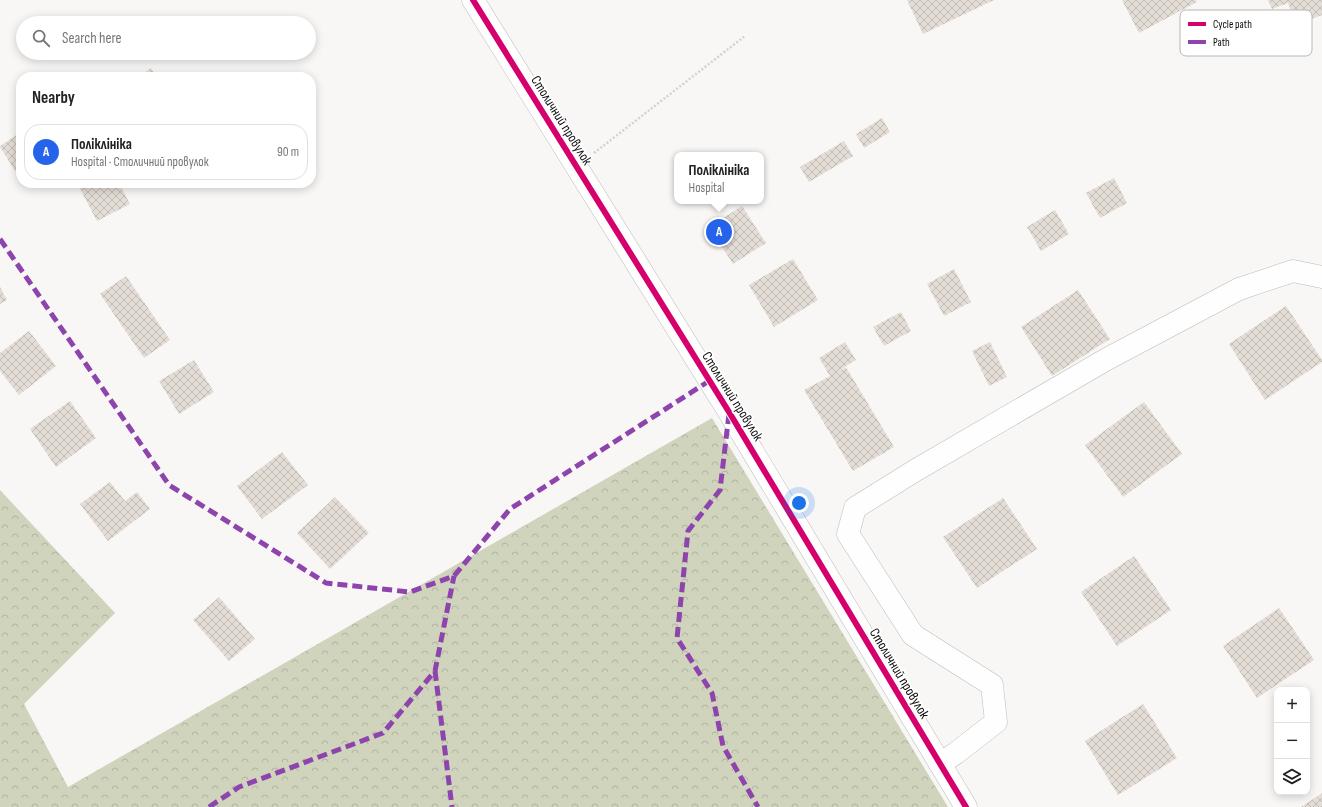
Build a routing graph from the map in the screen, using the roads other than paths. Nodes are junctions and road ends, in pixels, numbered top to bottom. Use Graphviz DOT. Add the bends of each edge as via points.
graph roads {
  1 [pos="473,0"];
  2 [pos="1322,277"];
  3 [pos="940,764"];
  4 [pos="966,807"];
  1 -- 3 [label="street, Столичний провулок" via="729,412"];
  2 -- 3 [label="street" via="1293,271 1239,289 1108,359 855,508 848,534 913,635 992,685 996,722"];
  3 -- 4 [label="street, Столичний провулок"];
}
